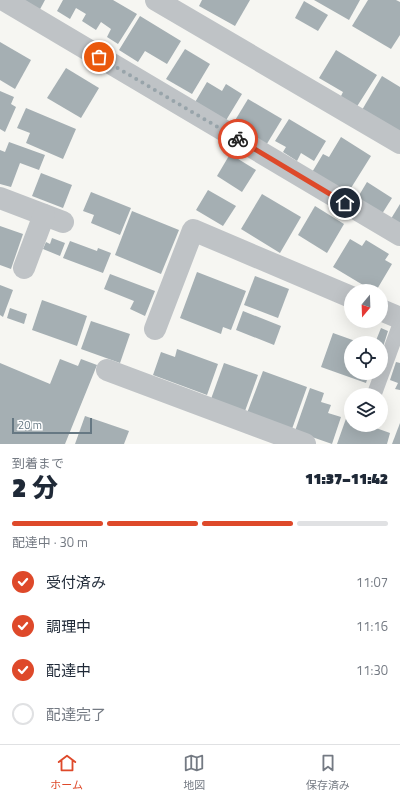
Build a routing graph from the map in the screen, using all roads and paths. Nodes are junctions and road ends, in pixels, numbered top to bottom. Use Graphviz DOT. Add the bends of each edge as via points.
graph roads {
  1 [pos="4,0"];
  2 [pos="156,0"];
  3 [pos="400,143"];
  4 [pos="0,198"];
  5 [pos="400,235"];
  6 [pos="24,268"];
  7 [pos="344,294"];
  8 [pos="388,313"];
  9 [pos="400,318"];
  10 [pos="400,324"];
  11 [pos="155,329"];
  12 [pos="107,370"];
  13 [pos="377,388"];
  14 [pos="305,444"];
  1 -- 5 [label="street"];
  2 -- 3 [label="street"];
  4 -- 6 [label="street" via="53,219"];
  7 -- 11 [label="street" via="193,230"];
  8 -- 9 [label="street"];
  10 -- 13 [label="lane"];
  12 -- 14 [label="street"];
}
